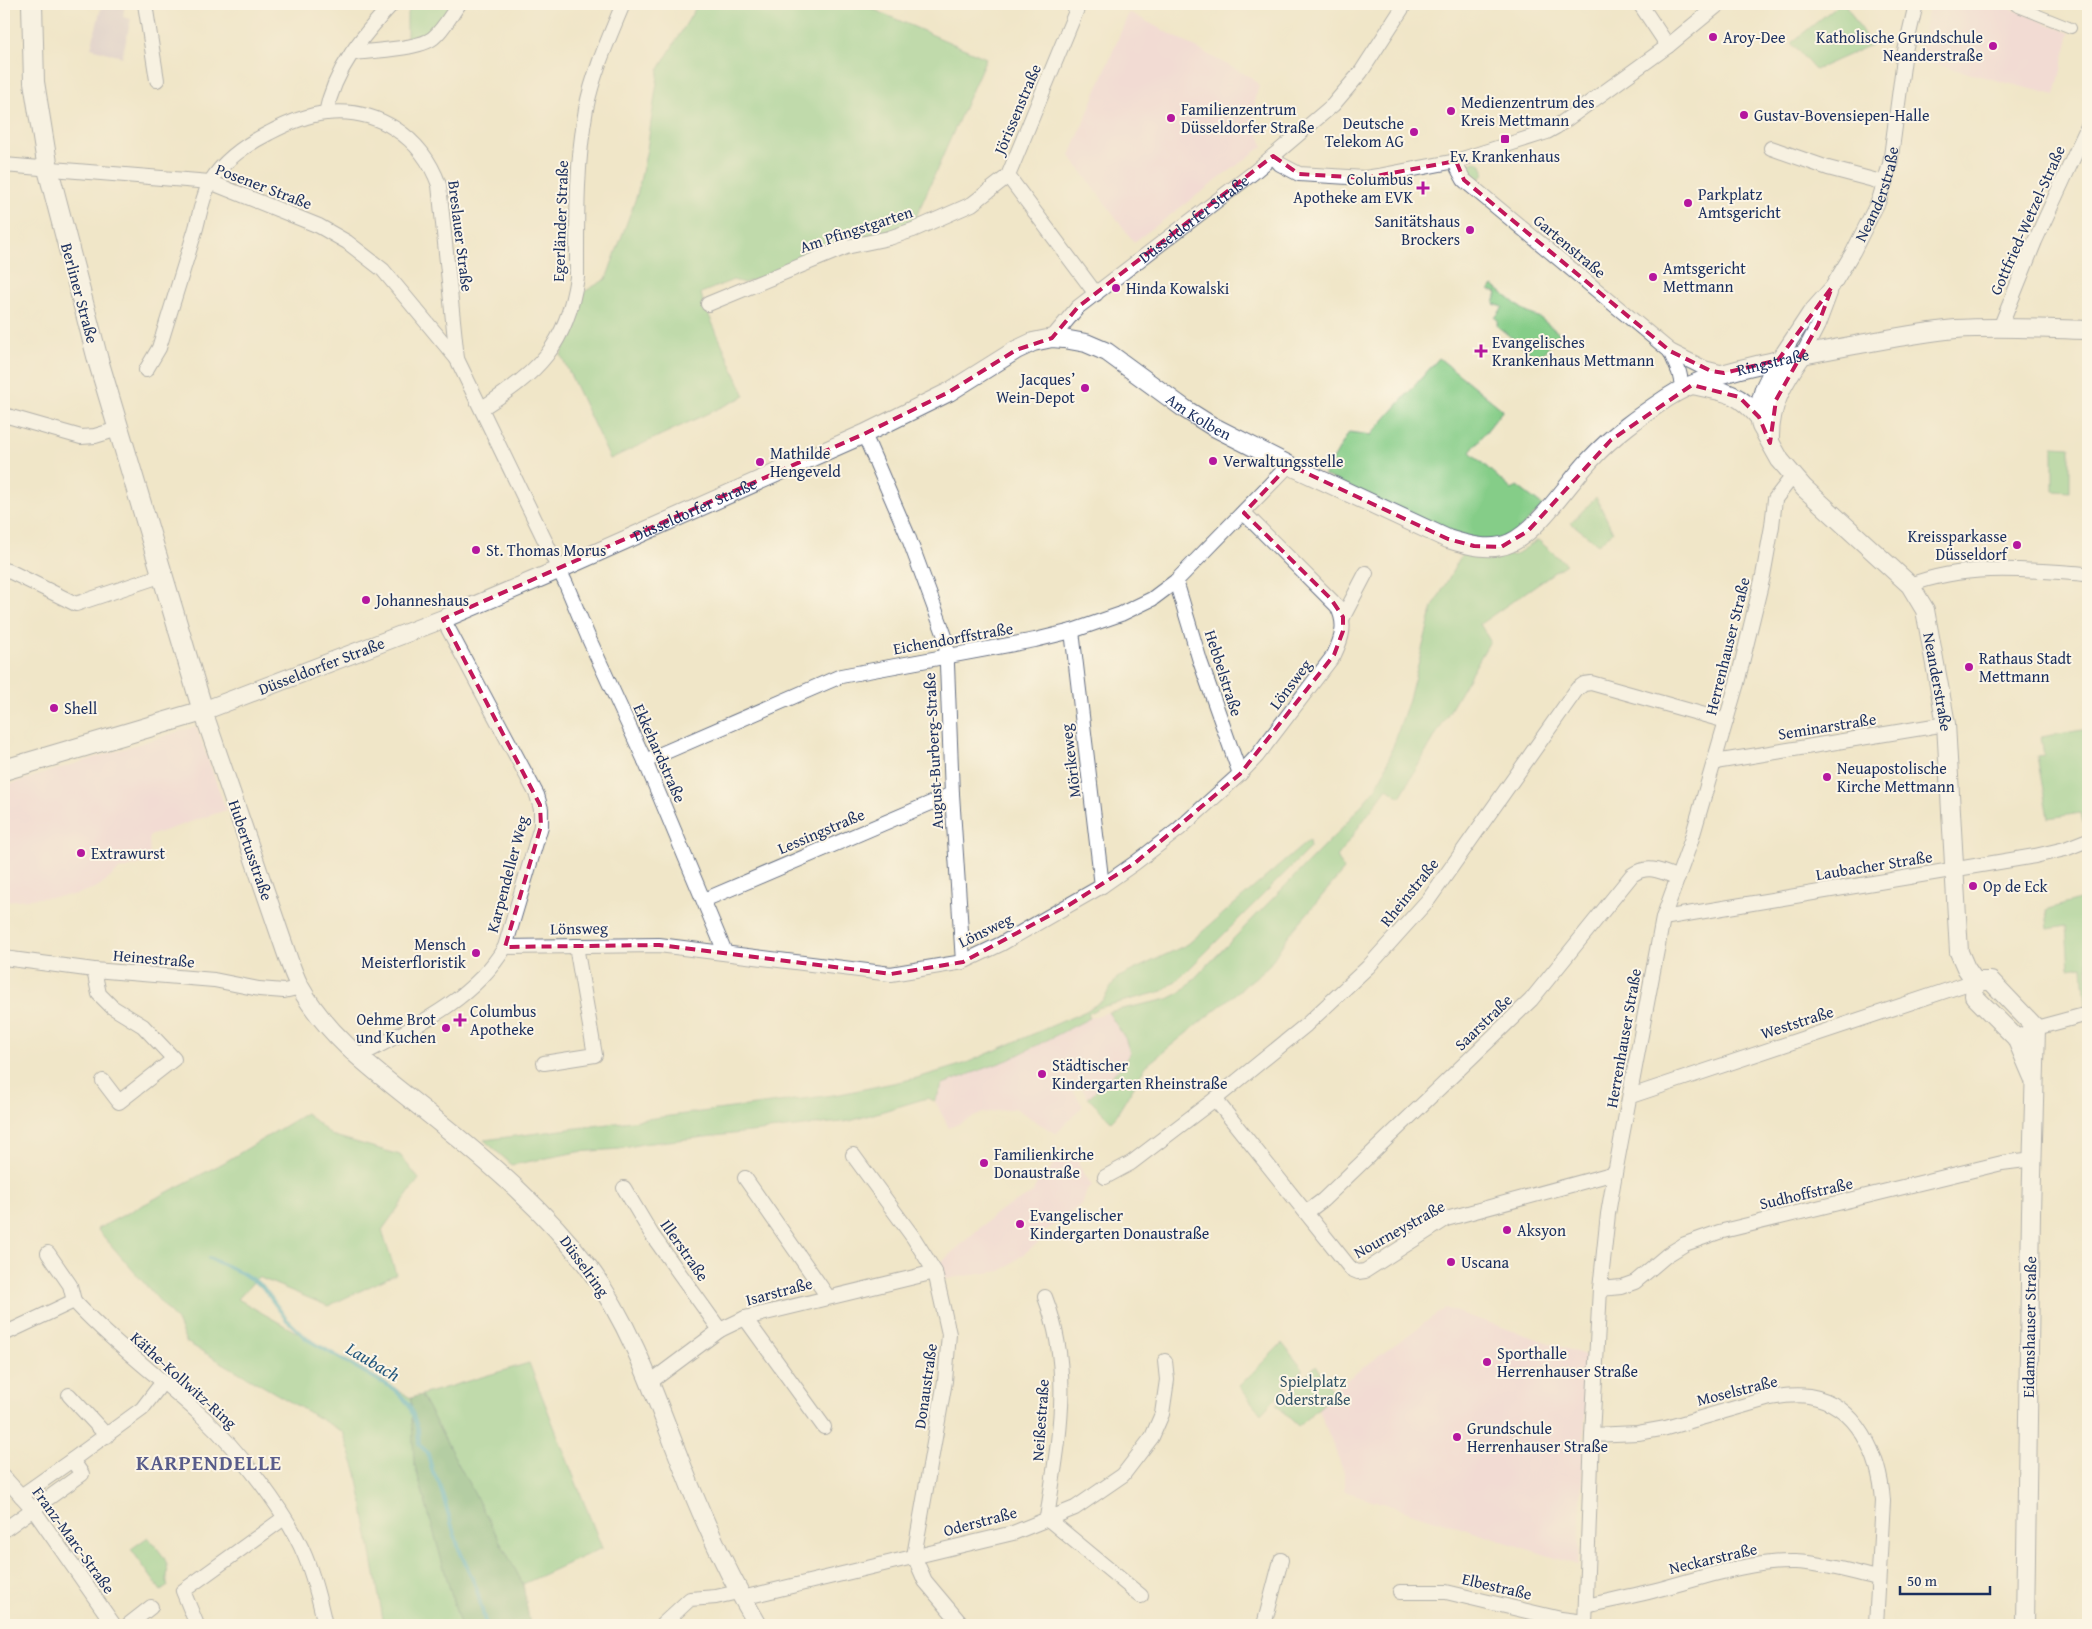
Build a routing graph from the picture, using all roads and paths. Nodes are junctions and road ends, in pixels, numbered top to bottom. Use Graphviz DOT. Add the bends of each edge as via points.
graph roads {
  1 [pos="32,4"];
  2 [pos="145,4"];
  3 [pos="392,4"];
  4 [pos="458,4"];
  5 [pos="622,4"];
  6 [pos="1080,4"];
  7 [pos="1405,4"];
  8 [pos="1640,4"];
  9 [pos="1719,4"];
  10 [pos="1916,4"];
  11 [pos="2016,6"];
  12 [pos="2071,28"];
  13 [pos="1668,46"];
  14 [pos="352,53"];
  15 [pos="157,80"];
  16 [pos="326,113"];
  17 [pos="2088,126"];
  18 [pos="1771,148"];
  19 [pos="1273,156"];
  20 [pos="1456,161"];
  21 [pos="4,165"];
  22 [pos="48,169"];
  23 [pos="1008,176"];
  24 [pos="210,182"];
  25 [pos="1885,182"];
  26 [pos="1832,287"];
  27 [pos="1096,294"];
  28 [pos="708,304"];
  29 [pos="2000,328"];
  30 [pos="2088,330"];
  31 [pos="1052,338"];
  32 [pos="1670,351"];
  33 [pos="1803,354"];
  34 [pos="456,359"];
  35 [pos="1778,360"];
  36 [pos="146,370"];
  37 [pos="1724,373"];
  38 [pos="1688,387"];
  39 [pos="482,408"];
  40 [pos="4,415"];
  41 [pos="1759,417"];
  42 [pos="118,429"];
  43 [pos="864,434"];
  44 [pos="1770,443"];
  45 [pos="1289,465"];
  46 [pos="1792,477"];
  47 [pos="1244,513"];
  48 [pos="1519,538"];
  49 [pos="559,569"];
  50 [pos="4,570"];
  51 [pos="1366,573"];
  52 [pos="2088,574"];
  53 [pos="163,575"];
  54 [pos="1176,581"];
  55 [pos="1910,585"];
  56 [pos="1343,617"];
  57 [pos="443,619"];
  58 [pos="1072,632"];
  59 [pos="947,658"];
  60 [pos="203,711"];
  61 [pos="1726,721"];
  62 [pos="1946,724"];
  63 [pos="645,761"];
  64 [pos="1715,762"];
  65 [pos="4,770"];
  66 [pos="1240,774"];
  67 [pos="952,794"];
  68 [pos="2088,840"];
  69 [pos="1954,869"];
  70 [pos="1678,878"];
  71 [pos="1102,886"];
  72 [pos="704,900"];
  73 [pos="1663,918"];
  74 [pos="576,946"];
  75 [pos="505,947"];
  76 [pos="725,952"];
  77 [pos="4,958"];
  78 [pos="963,962"];
  79 [pos="94,970"];
  80 [pos="1975,981"];
  81 [pos="301,987"];
  82 [pos="2088,1014"];
  83 [pos="2036,1028"];
  84 [pos="2016,1038"];
  85 [pos="359,1056"];
  86 [pos="544,1064"];
  87 [pos="2034,1080"];
  88 [pos="103,1081"];
  89 [pos="1631,1096"];
  90 [pos="1215,1100"];
  91 [pos="853,1156"];
  92 [pos="2033,1159"];
  93 [pos="1615,1173"];
  94 [pos="1105,1177"];
  95 [pos="745,1178"];
  96 [pos="624,1188"];
  97 [pos="1307,1212"];
  98 [pos="48,1254"];
  99 [pos="935,1272"];
  100 [pos="1600,1289"];
  101 [pos="828,1297"];
  102 [pos="1045,1297"];
  103 [pos="74,1301"];
  104 [pos="745,1318"];
  105 [pos="720,1330"];
  106 [pos="4,1334"];
  107 [pos="1165,1361"];
  108 [pos="162,1383"];
  109 [pos="649,1383"];
  110 [pos="69,1395"];
  111 [pos="824,1427"];
  112 [pos="1592,1435"];
  113 [pos="106,1436"];
  114 [pos="72,1460"];
  115 [pos="4,1477"];
  116 [pos="21,1496"];
  117 [pos="33,1509"];
  118 [pos="284,1518"];
  119 [pos="1047,1518"];
  120 [pos="4,1530"];
  121 [pos="914,1556"];
  122 [pos="1280,1560"];
  123 [pos="1878,1578"];
  124 [pos="1400,1592"];
  125 [pos="740,1595"];
  126 [pos="1141,1596"];
  127 [pos="1586,1606"];
  128 [pos="152,1607"];
  129 [pos="1585,1624"];
  130 [pos="114,1625"];
  131 [pos="128,1625"];
  132 [pos="197,1625"];
  133 [pos="325,1625"];
  134 [pos="662,1625"];
  135 [pos="758,1625"];
  136 [pos="962,1625"];
  137 [pos="1264,1625"];
  138 [pos="1876,1625"];
  139 [pos="2025,1625"];
  1 -- 22 [label="main road, Berliner Straße" via="34,82"];
  2 -- 15 [label="street"];
  3 -- 14 [label="street"];
  4 -- 14 [label="street" via="428,42"];
  5 -- 39 [label="street, Egerländer Straße" via="601,57 586,108 577,178 577,277 566,320 549,353 523,382"];
  6 -- 23 [label="street, Jörissenstraße"];
  7 -- 19 [label="street, Düsseldorfer Straße" via="1391,29 1342,96"];
  8 -- 13 [label="street"];
  9 -- 13 [label="street"];
  10 -- 25 [label="street, Neanderstraße" via="1905,51"];
  11 -- 12 [label="street"];
  13 -- 20 [label="street" via="1556,128"];
  14 -- 16 [label="street" via="333,86"];
  16 -- 24 [label="street, Breslauer Straße" via="283,126 248,145"];
  16 -- 34 [label="street, Breslauer Straße" via="366,116 392,126 410,139 432,168 439,185"];
  17 -- 29 [label="street, Gottfried-Wetzel-Straße" via="2035,241"];
  18 -- 25 [label="street" via="1828,168"];
  19 -- 20 [label="street" via="1280,164 1299,174 1365,178"];
  19 -- 27 [label="street, Düsseldorfer Straße"];
  20 -- 32 [label="street, Gartenstraße" via="1464,180"];
  21 -- 22 [label="street, Posener Straße"];
  22 -- 24 [label="street, Posener Straße"];
  22 -- 42 [label="main road, Berliner Straße"];
  23 -- 27 [label="street, Jörissenstraße"];
  23 -- 28 [label="street, Am Pfingstgarten" via="972,204 913,230 846,247"];
  24 -- 34 [label="street, Posener Straße" via="318,226 363,253 387,274"];
  24 -- 36 [label="street, Breslauer Straße" via="159,348"];
  25 -- 26 [label="street, Neanderstraße" via="1864,230"];
  26 -- 33 [label="street, Neanderstraße"];
  26 -- 35 [label="street, Neanderstraße" via="1804,319"];
  27 -- 31 [label="street, Düsseldorfer Straße" via="1068,316"];
  29 -- 30 [label="street, Ringstraße"];
  29 -- 33 [label="street, Ringstraße" via="1937,332"];
  31 -- 43 [label="street, Düsseldorfer Straße" via="1016,350 949,392"];
  31 -- 45 [label="street, Am Kolben" via="1086,343 1106,352 1185,409"];
  32 -- 37 [label="street, Gartenstraße" via="1704,368"];
  32 -- 38 [label="street, Gartenstraße"];
  33 -- 35 [label="street, Ringstraße"];
  33 -- 44 [label="street, Neanderstraße" via="1776,400 1771,417"];
  34 -- 39 [label="street, Breslauer Straße"];
  35 -- 37 [label="street, Ringstraße"];
  35 -- 41 [label="street, Neanderstraße" via="1758,405"];
  37 -- 38 [label="street, Ringstraße"];
  38 -- 41 [label="street" via="1733,394"];
  38 -- 48 [label="street, Ringstraße" via="1648,411 1611,440"];
  39 -- 49 [label="street, Breslauer Straße"];
  40 -- 42 [label="street" via="81,437"];
  41 -- 44 [label="street, Neanderstraße"];
  42 -- 53 [label="main road, Berliner Straße"];
  43 -- 49 [label="street, Düsseldorfer Straße"];
  43 -- 59 [label="street, August-Burberg-Straße" via="919,564 946,639"];
  44 -- 46 [label="street, Neanderstraße"];
  45 -- 47 [label="street"];
  45 -- 48 [label="street, Am Kolben" via="1460,543 1501,547"];
  46 -- 55 [label="street, Neanderstraße"];
  46 -- 61 [label="street, Herrenhauser Straße" via="1774,499 1762,576"];
  47 -- 54 [label="street, Eichendorffstraße"];
  47 -- 56 [label="street" via="1331,599"];
  49 -- 57 [label="street, Düsseldorfer Straße"];
  49 -- 63 [label="street, Ekkehardstraße"];
  50 -- 53 [label="street" via="76,604"];
  51 -- 56 [label="street, Lönsweg"];
  52 -- 55 [label="street" via="1965,571"];
  53 -- 60 [label="main road, Berliner Straße"];
  54 -- 58 [label="street, Eichendorffstraße" via="1121,614"];
  54 -- 66 [label="street, Hebbelstraße"];
  55 -- 62 [label="street, Neanderstraße" via="1927,616"];
  56 -- 66 [label="street, Lönsweg" via="1343,631 1334,655"];
  57 -- 60 [label="street, Düsseldorfer Straße"];
  57 -- 75 [label="street, Karpendeller Weg" via="540,805 541,826"];
  58 -- 59 [label="street, Eichendorffstraße"];
  58 -- 71 [label="street, Mörikeweg"];
  59 -- 63 [label="street, Eichendorffstraße" via="829,680"];
  59 -- 67 [label="street, August-Burberg-Straße"];
  60 -- 65 [label="main road, Düsseldorfer Straße"];
  60 -- 81 [label="street, Hubertusstraße"];
  61 -- 64 [label="street, Herrenhauser Straße"];
  61 -- 90 [label="street, Rheinstraße" via="1591,683 1577,688 1429,899 1368,967 1325,1008"];
  62 -- 64 [label="street, Seminarstraße"];
  62 -- 69 [label="street, Neanderstraße"];
  63 -- 72 [label="street, Ekkehardstraße"];
  64 -- 70 [label="street, Herrenhauser Straße"];
  66 -- 71 [label="street, Lönsweg" via="1179,829"];
  67 -- 72 [label="street, Lessingstraße"];
  67 -- 78 [label="street, August-Burberg-Straße"];
  68 -- 69 [label="street, Laubacher Straße" via="2035,856"];
  69 -- 73 [label="street, Laubacher Straße"];
  69 -- 80 [label="street, Neanderstraße" via="1959,952"];
  70 -- 73 [label="street, Herrenhauser Straße"];
  70 -- 97 [label="street, Saarstraße" via="1649,868 1632,875 1531,1000 1324,1200"];
  71 -- 78 [label="street, Lönsweg"];
  72 -- 76 [label="street, Ekkehardstraße"];
  73 -- 89 [label="street, Herrenhauser Straße"];
  74 -- 75 [label="street, Lönsweg"];
  74 -- 76 [label="street, Lönsweg" via="658,945"];
  74 -- 86 [label="street" via="595,1056"];
  75 -- 85 [label="street, Karpendeller Weg" via="495,962 433,1017"];
  76 -- 78 [label="street, Lönsweg" via="891,974"];
  77 -- 79 [label="street, Heinestraße"];
  79 -- 81 [label="street, Heinestraße" via="214,980 284,991"];
  79 -- 88 [label="street" via="99,994 112,1007 143,1026 174,1059 120,1102"];
  80 -- 83 [label="street" via="1991,982"];
  80 -- 84 [label="street, Neanderstraße" via="1974,996"];
  80 -- 89 [label="street, Weststraße"];
  81 -- 85 [label="street, Düsselring" via="316,1011"];
  82 -- 83 [label="street"];
  83 -- 84 [label="street"];
  83 -- 87 [label="street, Eidamshauser Straße"];
  84 -- 87 [label="street, Neanderstraße"];
  85 -- 109 [label="street, Düsselring" via="541,1210 590,1270 615,1311"];
  87 -- 92 [label="street, Eidamshauser Straße"];
  89 -- 93 [label="street, Herrenhauser Straße"];
  90 -- 94 [label="street, Rheinstraße" via="1131,1163"];
  90 -- 97 [label="street, Nourneystraße"];
  91 -- 99 [label="street, Donaustraße"];
  92 -- 100 [label="street, Sudhoffstraße" via="2002,1163 1718,1232 1685,1244 1635,1282"];
  92 -- 139 [label="street, Eidamshauser Straße"];
  93 -- 97 [label="street, Nourneystraße" via="1446,1219 1365,1271 1358,1272 1351,1268"];
  93 -- 100 [label="street, Herrenhauser Straße"];
  95 -- 101 [label="street"];
  96 -- 105 [label="street, Illerstraße" via="652,1235"];
  98 -- 103 [label="street, Käthe-Kollwitz-Ring" via="70,1285"];
  99 -- 101 [label="street, Isarstraße"];
  99 -- 121 [label="street, Donaustraße" via="949,1334 945,1381"];
  100 -- 112 [label="street, Herrenhauser Straße"];
  101 -- 104 [label="street, Isarstraße"];
  102 -- 119 [label="street, Neißestraße" via="1059,1346 1062,1396"];
  103 -- 106 [label="street"];
  103 -- 108 [label="street, Käthe-Kollwitz-Ring" via="97,1326"];
  104 -- 105 [label="street, Isarstraße"];
  104 -- 111 [label="street"];
  105 -- 109 [label="street, Isarstraße"];
  107 -- 119 [label="street, Oderstraße" via="1167,1380 1162,1414 1152,1437 1123,1475 1076,1508"];
  108 -- 113 [label="street" via="142,1409"];
  108 -- 118 [label="street, Käthe-Kollwitz-Ring" via="204,1418 233,1448"];
  109 -- 125 [label="street, Düsselring" via="693,1494"];
  110 -- 113 [label="street"];
  112 -- 123 [label="street, Moselstraße" via="1666,1428 1787,1395 1809,1396 1833,1406 1853,1420 1878,1467 1883,1500"];
  112 -- 127 [label="street, Herrenhauser Straße"];
  113 -- 114 [label="street"];
  114 -- 116 [label="street"];
  114 -- 117 [label="street" via="82,1474"];
  115 -- 116 [label="street, Franz-Marc-Straße"];
  116 -- 117 [label="street, Franz-Marc-Straße"];
  117 -- 120 [label="street"];
  117 -- 130 [label="street, Franz-Marc-Straße"];
  118 -- 132 [label="street" via="183,1591"];
  118 -- 133 [label="street, Käthe-Kollwitz-Ring" via="304,1555"];
  119 -- 121 [label="street, Oderstraße" via="1013,1534"];
  119 -- 126 [label="street"];
  121 -- 125 [label="street, Oderstraße"];
  121 -- 136 [label="street" via="925,1581"];
  122 -- 137 [label="street"];
  123 -- 127 [label="street, Neckarstraße" via="1796,1562 1763,1564 1733,1568"];
  123 -- 138 [label="street, Moselstraße"];
  124 -- 129 [label="street, Elbestraße" via="1446,1592"];
  125 -- 134 [label="street, Oderstraße" via="690,1599"];
  125 -- 135 [label="street, Düsselring"];
  127 -- 129 [label="street, Herrenhauser Straße"];
  128 -- 131 [label="street"];
}
